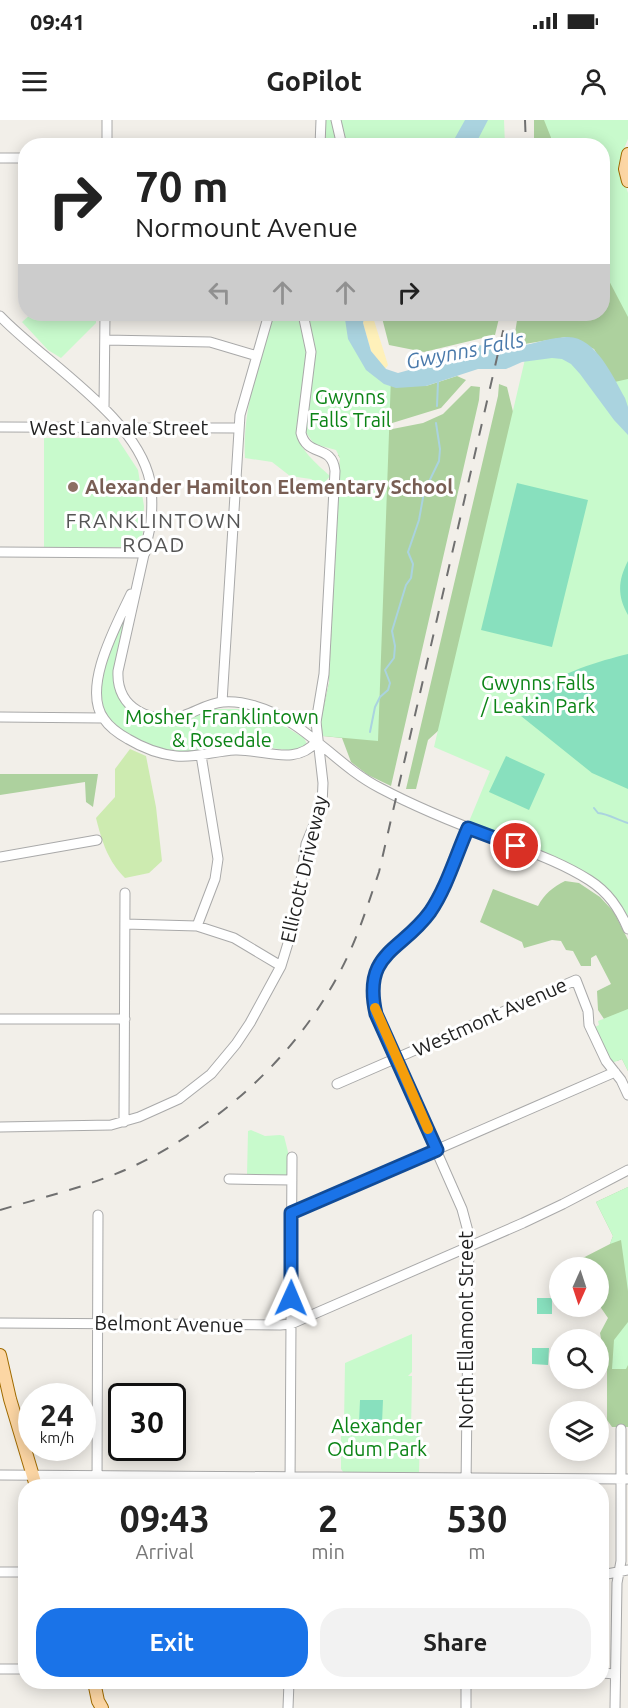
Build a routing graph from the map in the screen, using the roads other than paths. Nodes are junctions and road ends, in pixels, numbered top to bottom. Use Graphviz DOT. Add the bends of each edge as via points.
graph roads {
  1 [pos="107,120"];
  2 [pos="321,120"];
  3 [pos="336,120"];
  4 [pos="107,138"];
  5 [pos="320,138"];
  6 [pos="340,138"];
  7 [pos="628,154"];
  8 [pos="0,158"];
  9 [pos="18,158"];
  10 [pos="628,182"];
  11 [pos="0,316"];
  12 [pos="105,321"];
  13 [pos="267,321"];
  14 [pos="304,321"];
  15 [pos="105,340"];
  16 [pos="256,356"];
  17 [pos="104,408"];
  18 [pos="0,427"];
  19 [pos="120,428"];
  20 [pos="239,428"];
  21 [pos="0,552"];
  22 [pos="146,553"];
  23 [pos="139,578"];
  24 [pos="222,702"];
  25 [pos="0,717"];
  26 [pos="102,717"];
  27 [pos="317,741"];
  28 [pos="201,755"];
  29 [pos="468,828"];
  30 [pos="97,840"];
  31 [pos="0,857"];
  32 [pos="125,893"];
  33 [pos="125,924"];
  34 [pos="198,926"];
  35 [pos="628,929"];
  36 [pos="281,966"];
  37 [pos="0,1019"];
  38 [pos="125,1019"];
  39 [pos="396,1059"];
  40 [pos="615,1072"];
  41 [pos="337,1084"];
  42 [pos="628,1095"];
  43 [pos="124,1122"];
  44 [pos="0,1127"];
  45 [pos="437,1150"];
  46 [pos="292,1157"];
  47 [pos="628,1170"];
  48 [pos="230,1179"];
  49 [pos="292,1180"];
  50 [pos="291,1213"];
  51 [pos="98,1215"];
  52 [pos="469,1246"];
  53 [pos="0,1323"];
  54 [pos="291,1323"];
  55 [pos="98,1324"];
  56 [pos="0,1355"];
  57 [pos="621,1429"];
  58 [pos="0,1475"];
  59 [pos="97,1475"];
  60 [pos="23,1479"];
  61 [pos="33,1479"];
  62 [pos="55,1479"];
  63 [pos="97,1479"];
  64 [pos="207,1479"];
  65 [pos="290,1479"];
  66 [pos="466,1479"];
  67 [pos="609,1479"];
  68 [pos="625,1479"];
  69 [pos="623,1571"];
  70 [pos="0,1572"];
  71 [pos="18,1572"];
  72 [pos="0,1669"];
  73 [pos="18,1669"];
  74 [pos="609,1674"];
  75 [pos="615,1674"];
  76 [pos="95,1689"];
  77 [pos="289,1689"];
  78 [pos="466,1689"];
  79 [pos="99,1706"];
  80 [pos="288,1708"];
  81 [pos="466,1708"];
  82 [pos="615,1708"];
  1 -- 4 [label="street"];
  2 -- 5 [label="street"];
  3 -- 6 [label="street"];
  7 -- 10 [label="main road"];
  8 -- 9 [label="street"];
  11 -- 17 [label="street"];
  12 -- 15 [label="street"];
  13 -- 16 [label="street"];
  14 -- 27 [label="street, Ellicott Driveway" via="311,352 301,433 308,447 329,455 334,471"];
  15 -- 16 [label="street" via="210,342"];
  15 -- 17 [label="street"];
  16 -- 20 [label="street"];
  17 -- 19 [label="street"];
  18 -- 19 [label="street, West Lanvale Street"];
  19 -- 20 [label="street, West Lanvale Street"];
  19 -- 22 [label="street" via="150,479 152,506"];
  20 -- 24 [label="street"];
  21 -- 22 [label="street"];
  22 -- 23 [label="street"];
  23 -- 24 [label="street" via="118,671 117,682 126,701 143,714 164,718"];
  23 -- 26 [label="street" via="99,670 97,691"];
  24 -- 27 [label="street" via="268,711"];
  25 -- 26 [label="street"];
  26 -- 28 [label="street" via="116,732 152,752"];
  27 -- 28 [label="street" via="310,750 297,754 232,750"];
  27 -- 29 [label="street" via="365,780"];
  27 -- 36 [label="street, Ellicott Driveway" via="322,805 306,844 296,917"];
  28 -- 34 [label="street" via="218,859"];
  29 -- 35 [label="street" via="589,880 609,896"];
  29 -- 39 [label="street, North Ellamont Street" via="437,901 421,923 387,953 375,972 372,992 376,1014"];
  30 -- 31 [label="street"];
  32 -- 33 [label="street"];
  33 -- 34 [label="street"];
  33 -- 38 [label="street"];
  34 -- 36 [label="street" via="234,938"];
  36 -- 43 [label="street, Ellicott Driveway" via="250,1023 211,1074 179,1099"];
  37 -- 38 [label="street"];
  38 -- 43 [label="street"];
  39 -- 40 [label="street, Westmont Avenue" via="576,980 589,1025"];
  39 -- 41 [label="street, Westmont Avenue"];
  39 -- 45 [label="street, North Ellamont Street"];
  40 -- 42 [label="street"];
  40 -- 45 [label="street"];
  43 -- 44 [label="street, Ellicott Driveway"];
  45 -- 50 [label="street"];
  45 -- 52 [label="street, North Ellamont Street" via="462,1209"];
  46 -- 49 [label="street"];
  47 -- 52 [label="street, Belmont Avenue"];
  48 -- 49 [label="street"];
  49 -- 50 [label="street"];
  50 -- 54 [label="street"];
  51 -- 55 [label="street"];
  52 -- 54 [label="street, Belmont Avenue"];
  52 -- 66 [label="street, North Ellamont Street"];
  53 -- 55 [label="street, Belmont Avenue"];
  54 -- 55 [label="street, Belmont Avenue"];
  54 -- 65 [label="street"];
  55 -- 59 [label="street"];
  56 -- 61 [label="main road"];
  57 -- 68 [label="street"];
  58 -- 60 [label="street"];
  59 -- 62 [label="street"];
  59 -- 63 [label="street"];
  59 -- 64 [label="street"];
  67 -- 68 [label="street"];
  68 -- 69 [label="street"];
  69 -- 75 [label="street" via="617,1583"];
  70 -- 71 [label="street"];
  72 -- 73 [label="street"];
  74 -- 75 [label="street"];
  75 -- 82 [label="street"];
  76 -- 79 [label="main road"];
  77 -- 80 [label="street"];
  78 -- 81 [label="street"];
}
